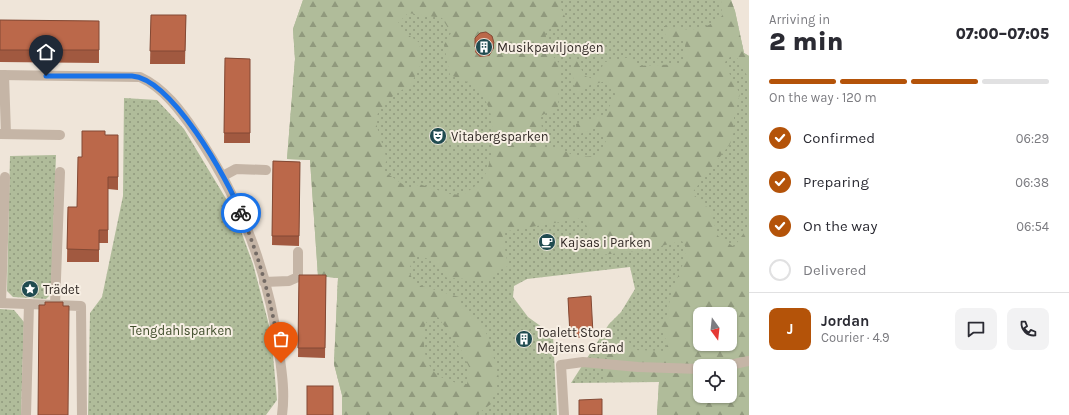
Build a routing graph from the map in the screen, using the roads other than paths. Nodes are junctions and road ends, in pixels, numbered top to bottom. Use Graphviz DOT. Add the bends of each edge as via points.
graph roads {
  1 [pos="2,75"];
  2 [pos="3,134"];
  3 [pos="60,135"];
  4 [pos="266,170"];
  5 [pos="60,172"];
  6 [pos="223,176"];
  7 [pos="5,177"];
  8 [pos="298,252"];
  9 [pos="264,282"];
  10 [pos="1,303"];
  11 [pos="29,304"];
  12 [pos="55,305"];
  13 [pos="749,361"];
  14 [pos="737,363"];
  15 [pos="693,369"];
  16 [pos="26,415"];
  17 [pos="82,415"];
  18 [pos="282,415"];
  19 [pos="564,415"];
  1 -- 2 [label="street"];
  1 -- 6 [label="street" via="140,77 160,89 187,121"];
  2 -- 3 [label="street"];
  4 -- 6 [label="street" via="236,169"];
  5 -- 12 [label="street"];
  6 -- 9 [label="street" via="252,239"];
  7 -- 10 [label="street"];
  8 -- 9 [label="street" via="298,277 289,281"];
  9 -- 18 [label="street" via="281,363 284,392"];
  10 -- 11 [label="street"];
  11 -- 12 [label="street"];
  11 -- 16 [label="street"];
  12 -- 17 [label="street" via="81,306"];
  13 -- 14 [label="street"];
  15 -- 19 [label="street" via="583,362 561,365"];
}
